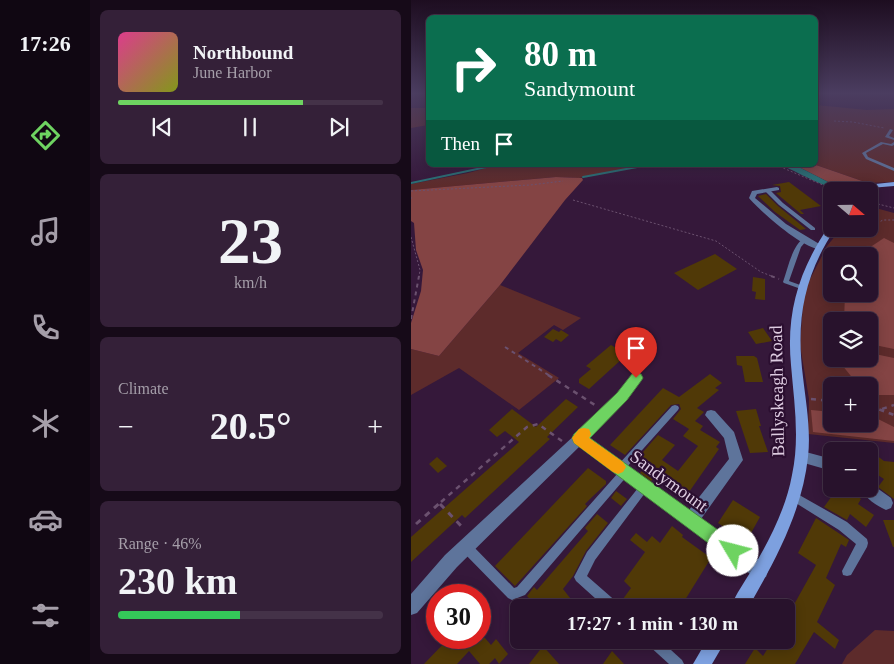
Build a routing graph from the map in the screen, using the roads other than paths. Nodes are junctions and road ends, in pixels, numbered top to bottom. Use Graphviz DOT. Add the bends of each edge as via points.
graph roads {
  1 [pos="891,130"];
  2 [pos="894,139"];
  3 [pos="894,143"];
  4 [pos="894,170"];
  5 [pos="894,184"];
  6 [pos="879,185"];
  7 [pos="777,189"];
  8 [pos="767,190"];
  9 [pos="813,229"];
  10 [pos="825,238"];
  11 [pos="804,240"];
  12 [pos="818,247"];
  13 [pos="801,287"];
  14 [pos="636,378"];
  15 [pos="675,408"];
  16 [pos="711,415"];
  17 [pos="575,443"];
  18 [pos="802,457"];
  19 [pos="823,463"];
  20 [pos="623,470"];
  21 [pos="645,486"];
  22 [pos="794,497"];
  23 [pos="878,497"];
  24 [pos="886,503"];
  25 [pos="691,520"];
  26 [pos="469,543"];
  27 [pos="761,571"];
  28 [pos="847,571"];
  29 [pos="605,599"];
  30 [pos="744,599"];
  31 [pos="411,607"];
  32 [pos="661,649"];
  33 [pos="712,649"];
  34 [pos="678,664"];
  35 [pos="703,664"];
  1 -- 2 [label="lane" via="887,137"];
  3 -- 4 [label="lane" via="882,143 864,153 867,158"];
  5 -- 6 [label="main road"];
  7 -- 8 [label="street"];
  8 -- 9 [label="lane"];
  8 -- 11 [label="street" via="754,192 753,198"];
  10 -- 12 [label="main road, Ballyskeagh Road"];
  11 -- 12 [label="street"];
  11 -- 13 [label="lane" via="798,247 786,282"];
  12 -- 13 [label="main road, Ballyskeagh Road"];
  13 -- 18 [label="main road, Ballyskeagh Road" via="795,353 803,426"];
  14 -- 17 [label="street" via="622,397"];
  15 -- 20 [label="lane"];
  16 -- 25 [label="street" via="730,436 736,460"];
  17 -- 20 [label="street, Sandymount"];
  17 -- 26 [label="street"];
  18 -- 19 [label="street"];
  18 -- 22 [label="main road, Ballyskeagh Road"];
  20 -- 21 [label="street, Sandymount"];
  20 -- 26 [label="lane" via="521,591 512,594"];
  21 -- 25 [label="street, Sandymount"];
  21 -- 29 [label="lane" via="591,556 580,577"];
  22 -- 27 [label="main road, Ballyskeagh Road" via="789,515"];
  22 -- 28 [label="lane" via="843,526 863,543"];
  23 -- 24 [label="street"];
  25 -- 27 [label="street, Sandymount"];
  26 -- 31 [label="street"];
  27 -- 30 [label="main road, Ballyskeagh Road"];
  32 -- 34 [label="lane"];
  33 -- 35 [label="main road"];
}
